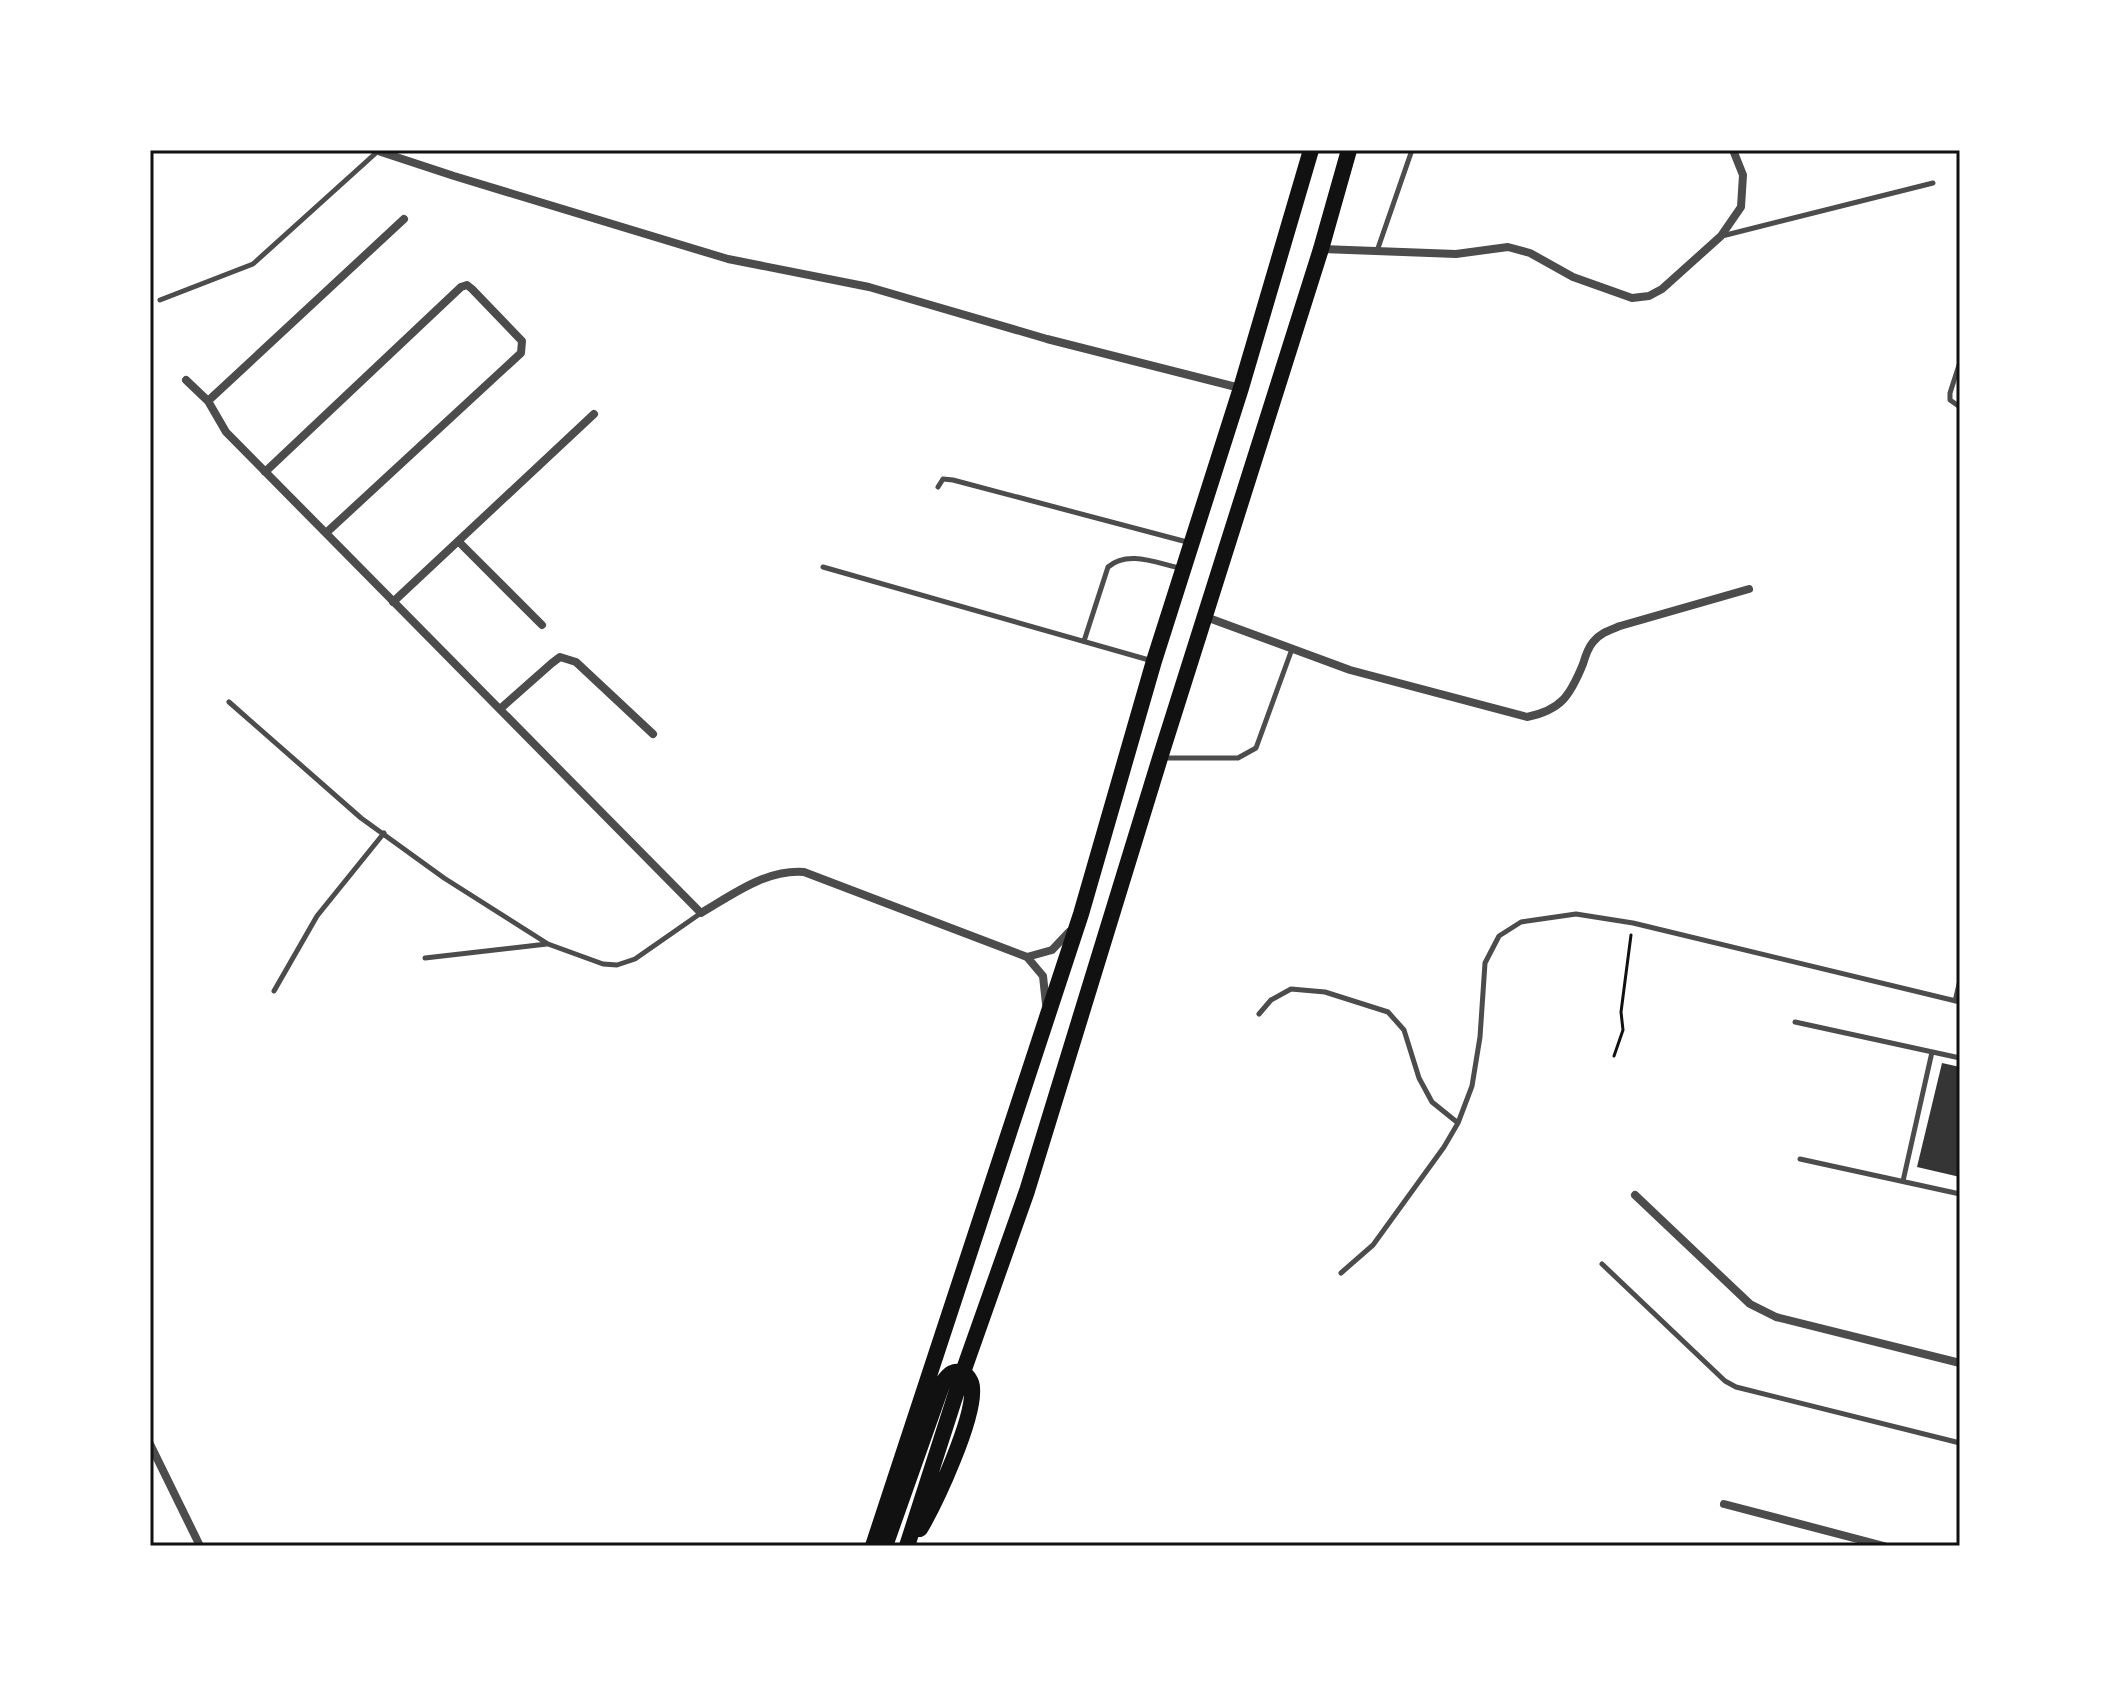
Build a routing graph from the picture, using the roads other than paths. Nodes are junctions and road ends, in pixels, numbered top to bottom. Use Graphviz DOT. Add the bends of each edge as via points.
graph roads {
  1 [pos="1311,150"];
  2 [pos="1349,150"];
  3 [pos="1412,150"];
  4 [pos="1733,150"];
  5 [pos="376,151"];
  6 [pos="1933,183"];
  7 [pos="404,219"];
  8 [pos="1721,236"];
  9 [pos="1321,249"];
  10 [pos="1377,251"];
  11 [pos="160,300"];
  12 [pos="1960,362"];
  13 [pos="186,380"];
  14 [pos="1241,388"];
  15 [pos="208,401"];
  16 [pos="1960,407"];
  17 [pos="594,414"];
  18 [pos="265,472"];
  19 [pos="938,487"];
  20 [pos="326,533"];
  21 [pos="458,541"];
  22 [pos="1192,543"];
  23 [pos="823,567"];
  24 [pos="1184,569"];
  25 [pos="1749,589"];
  26 [pos="393,602"];
  27 [pos="1206,617"];
  28 [pos="542,625"];
  29 [pos="1084,641"];
  30 [pos="1292,648"];
  31 [pos="1154,661"];
  32 [pos="229,702"];
  33 [pos="500,709"];
  34 [pos="653,734"];
  35 [pos="1160,758"];
  36 [pos="384,833"];
  37 [pos="701,913"];
  38 [pos="1081,914"];
  39 [pos="548,944"];
  40 [pos="1027,957"];
  41 [pos="425,958"];
  42 [pos="1960,980"];
  43 [pos="274,991"];
  44 [pos="1958,1001"];
  45 [pos="1259,1014"];
  46 [pos="1047,1021"];
  47 [pos="1795,1022"];
  48 [pos="1932,1052"];
  49 [pos="1960,1058"];
  50 [pos="1458,1123"];
  51 [pos="1800,1159"];
  52 [pos="1903,1181"];
  53 [pos="1960,1194"];
  54 [pos="1635,1195"];
  55 [pos="1602,1264"];
  56 [pos="1341,1273"];
  57 [pos="1960,1363"];
  58 [pos="963,1372"];
  59 [pos="1960,1443"];
  60 [pos="150,1444"];
  61 [pos="1724,1504"];
  62 [pos="200,1546"];
  63 [pos="873,1546"];
  64 [pos="885,1546"];
  65 [pos="909,1546"];
  66 [pos="1884,1546"];
  1 -- 14 [label="main road"];
  2 -- 9 [label="main road"];
  3 -- 10 [label="lane"];
  4 -- 8 [label="street" via="1743,175 1741,207"];
  5 -- 11 [label="lane" via="253,264"];
  5 -- 14 [label="street" via="728,259 869,287"];
  6 -- 8 [label="lane"];
  7 -- 15 [label="street"];
  8 -- 10 [label="street" via="1662,289 1632,298 1508,247 1456,254"];
  9 -- 10 [label="street"];
  9 -- 27 [label="main road"];
  12 -- 16 [label="lane" via="1950,400"];
  13 -- 15 [label="street"];
  14 -- 22 [label="main road"];
  15 -- 18 [label="street" via="226,432"];
  17 -- 21 [label="street"];
  18 -- 20 [label="street"];
  18 -- 20 [label="street" via="467,285 522,341 521,353"];
  19 -- 22 [label="lane" via="943,479 953,480"];
  20 -- 26 [label="street"];
  21 -- 26 [label="street"];
  21 -- 28 [label="street"];
  22 -- 24 [label="main road"];
  23 -- 29 [label="lane"];
  24 -- 29 [label="lane" via="1117,559 1108,567"];
  24 -- 31 [label="main road"];
  25 -- 30 [label="street" via="1602,634 1591,644 1562,703 1527,717 1350,670"];
  26 -- 33 [label="street"];
  27 -- 30 [label="street"];
  27 -- 35 [label="main road"];
  29 -- 31 [label="lane"];
  30 -- 35 [label="lane" via="1256,748 1238,758"];
  31 -- 38 [label="main road"];
  32 -- 36 [label="lane"];
  33 -- 34 [label="street" via="552,663 568,658"];
  33 -- 37 [label="street"];
  35 -- 58 [label="main road" via="1027,1191"];
  36 -- 39 [label="lane"];
  36 -- 43 [label="lane" via="317,916"];
  37 -- 39 [label="lane" via="635,959 617,965"];
  37 -- 40 [label="street" via="776,874 804,872"];
  38 -- 40 [label="street" via="1061,944"];
  38 -- 46 [label="main road"];
  39 -- 41 [label="lane"];
  40 -- 46 [label="street" via="1043,976"];
  42 -- 44 [label="lane"];
  44 -- 50 [label="lane" via="1633,923 1576,914 1521,922 1499,936 1485,963 1472,1086"];
  45 -- 50 [label="lane" via="1291,989 1325,992 1388,1012 1404,1030 1432,1102"];
  46 -- 63 [label="main road"];
  47 -- 48 [label="lane"];
  48 -- 49 [label="lane"];
  48 -- 52 [label="lane"];
  50 -- 56 [label="lane" via="1373,1245"];
  51 -- 52 [label="lane"];
  52 -- 53 [label="lane"];
  54 -- 57 [label="street" via="1762,1311"];
  55 -- 59 [label="lane" via="1736,1387"];
  58 -- 64 [label="main road" via="949,1374 943,1382"];
  58 -- 65 [label="main road"];
  60 -- 62 [label="street"];
  61 -- 66 [label="street"];
}
